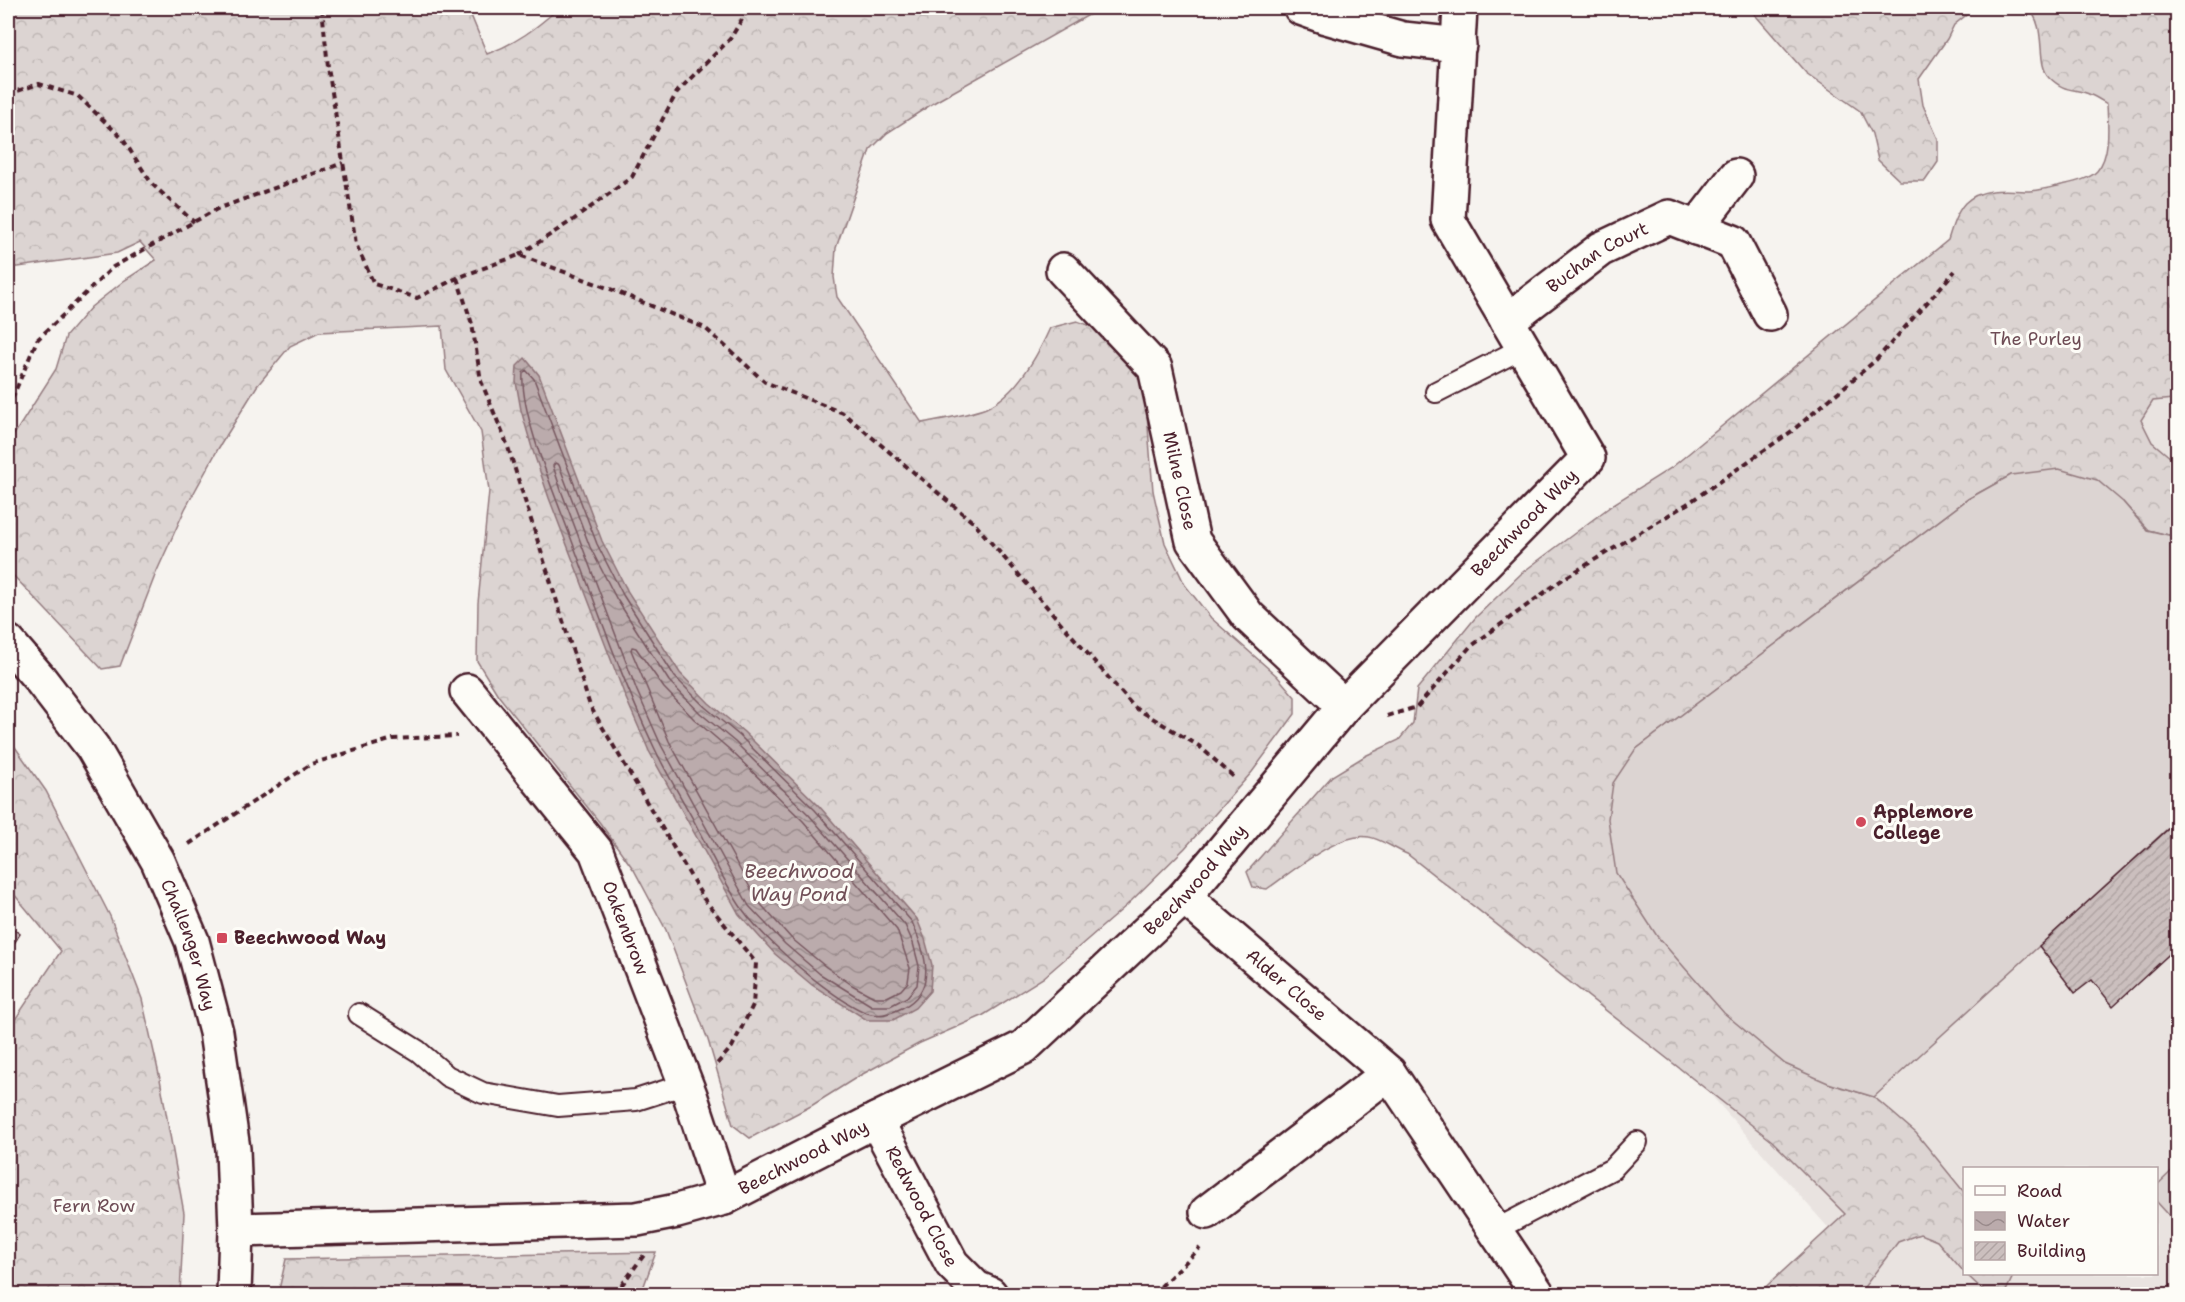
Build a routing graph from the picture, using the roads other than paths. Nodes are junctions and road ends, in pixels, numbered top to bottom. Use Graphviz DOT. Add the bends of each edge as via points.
graph roads {
  1 [pos="1301,8"];
  2 [pos="1460,8"];
  3 [pos="1459,45"];
  4 [pos="1736,176"];
  5 [pos="1696,228"];
  6 [pos="1063,270"];
  7 [pos="1770,314"];
  8 [pos="1515,334"];
  9 [pos="1436,392"];
  10 [pos="8,642"];
  11 [pos="466,691"];
  12 [pos="1344,706"];
  13 [pos="1184,897"];
  14 [pos="359,1014"];
  15 [pos="1389,1073"];
  16 [pos="688,1090"];
  17 [pos="876,1120"];
  18 [pos="1637,1142"];
  19 [pos="724,1198"];
  20 [pos="1207,1212"];
  21 [pos="236,1230"];
  22 [pos="1495,1230"];
  23 [pos="978,1292"];
  24 [pos="1537,1293"];
  25 [pos="234,1294"];
  1 -- 3 [label="street" via="1403,39"];
  2 -- 3 [label="street, Beechwood Way"];
  3 -- 8 [label="street, Beechwood Way" via="1448,220"];
  4 -- 5 [label="street"];
  5 -- 7 [label="street, Buchan Court" via="1733,242"];
  5 -- 8 [label="street, Buchan Court" via="1669,217 1601,249"];
  6 -- 12 [label="street, Milne Close" via="1155,368 1193,541 1248,616"];
  8 -- 9 [label="lane"];
  8 -- 12 [label="street, Beechwood Way" via="1588,458"];
  10 -- 21 [label="street, Challenger Way" via="93,748 158,861 192,941 216,1032 233,1149"];
  11 -- 16 [label="street, Oakenbrow" via="596,851"];
  12 -- 13 [label="street, Beechwood Way"];
  13 -- 15 [label="street, Alder Close"];
  13 -- 17 [label="street, Beechwood Way" via="1024,1047"];
  14 -- 16 [label="lane" via="418,1051 447,1076 483,1094 558,1106 636,1100"];
  15 -- 20 [label="street"];
  15 -- 22 [label="street, Alder Close"];
  16 -- 19 [label="street, Oakenbrow"];
  17 -- 19 [label="street, Beechwood Way"];
  17 -- 23 [label="street, Redwood Close" via="952,1264"];
  18 -- 22 [label="lane" via="1612,1169"];
  19 -- 21 [label="street, Beechwood Way" via="637,1220"];
  21 -- 25 [label="street, Challenger Way"];
  22 -- 24 [label="street, Alder Close"];
}
